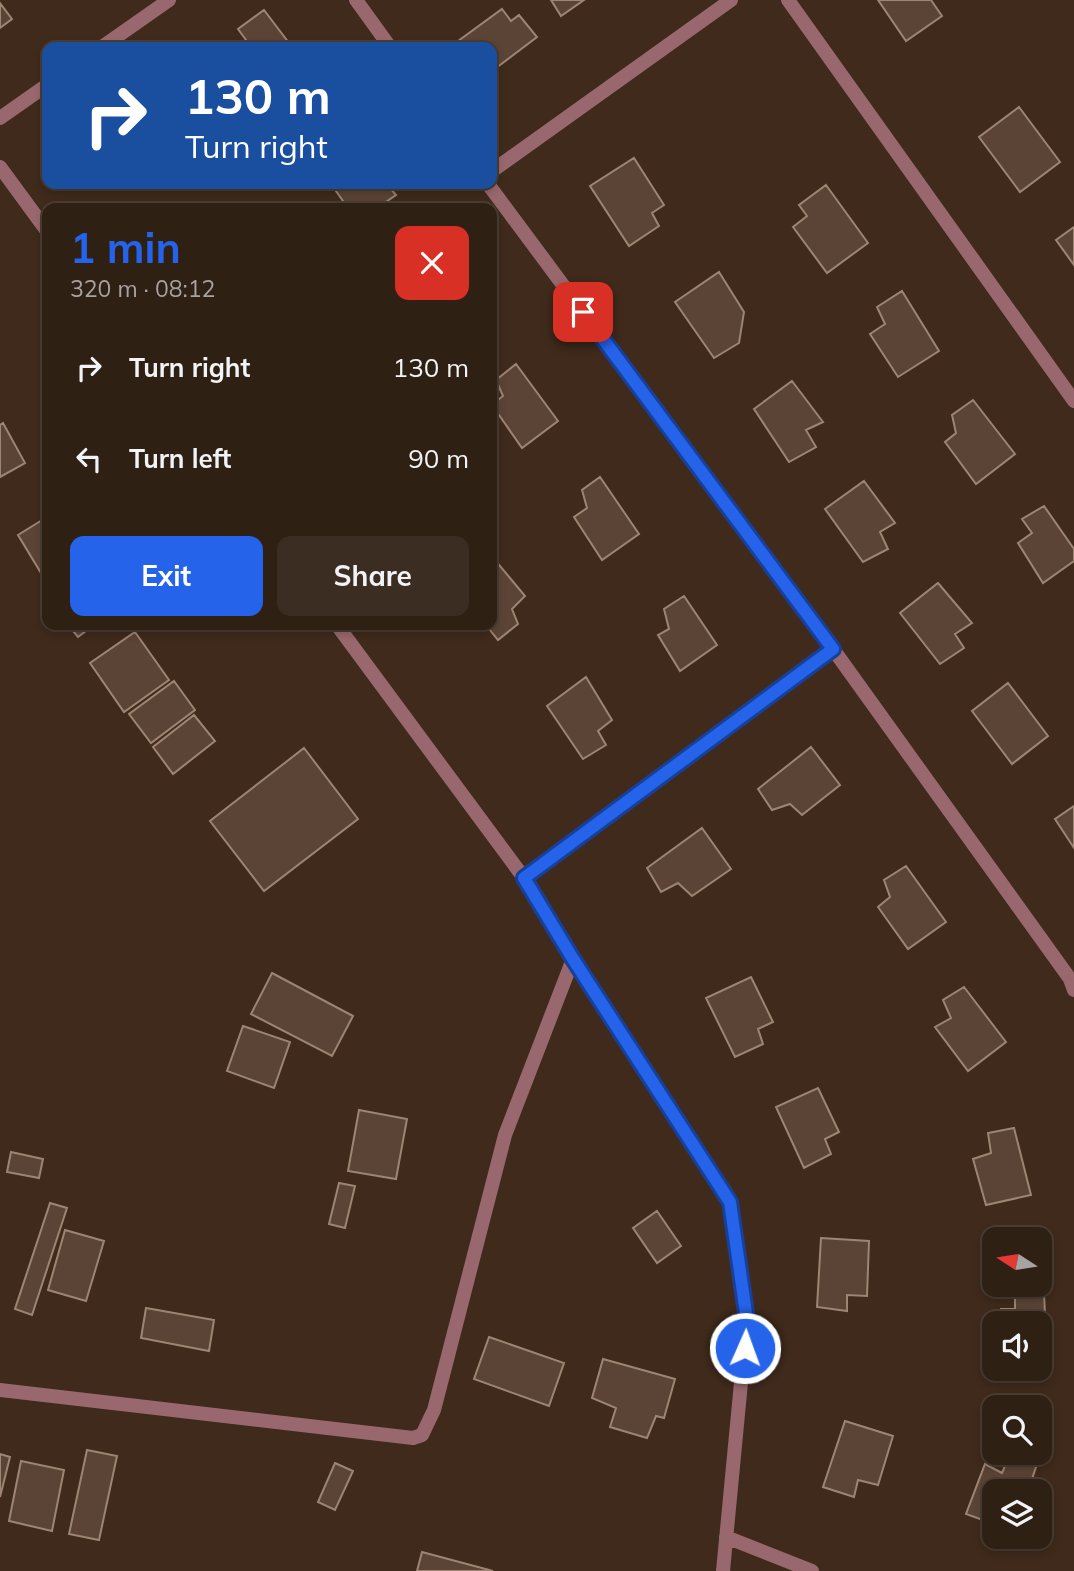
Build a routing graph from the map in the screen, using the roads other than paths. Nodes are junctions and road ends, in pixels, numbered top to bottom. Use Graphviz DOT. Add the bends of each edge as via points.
graph roads {
  1 [pos="169,0"];
  2 [pos="356,0"];
  3 [pos="731,0"];
  4 [pos="789,0"];
  5 [pos="109,42"];
  6 [pos="386,42"];
  7 [pos="42,89"];
  8 [pos="0,118"];
  9 [pos="0,167"];
  10 [pos="497,167"];
  11 [pos="492,189"];
  12 [pos="42,225"];
  13 [pos="1074,401"];
  14 [pos="341,630"];
  15 [pos="833,649"];
  16 [pos="524,878"];
  17 [pos="573,959"];
  18 [pos="1073,982"];
  19 [pos="0,1390"];
  20 [pos="726,1537"];
  21 [pos="723,1571"];
  22 [pos="812,1571"];
  1 -- 5 [label="street"];
  2 -- 6 [label="street"];
  3 -- 10 [label="street"];
  4 -- 13 [label="street"];
  7 -- 8 [label="street"];
  9 -- 12 [label="street"];
  11 -- 15 [label="street"];
  14 -- 16 [label="street"];
  15 -- 16 [label="street"];
  15 -- 18 [label="street"];
  16 -- 17 [label="street"];
  17 -- 19 [label="street" via="505,1135 434,1410 422,1435 413,1438"];
  17 -- 20 [label="street" via="730,1202 747,1320"];
  20 -- 21 [label="street"];
  20 -- 22 [label="street"];
}
